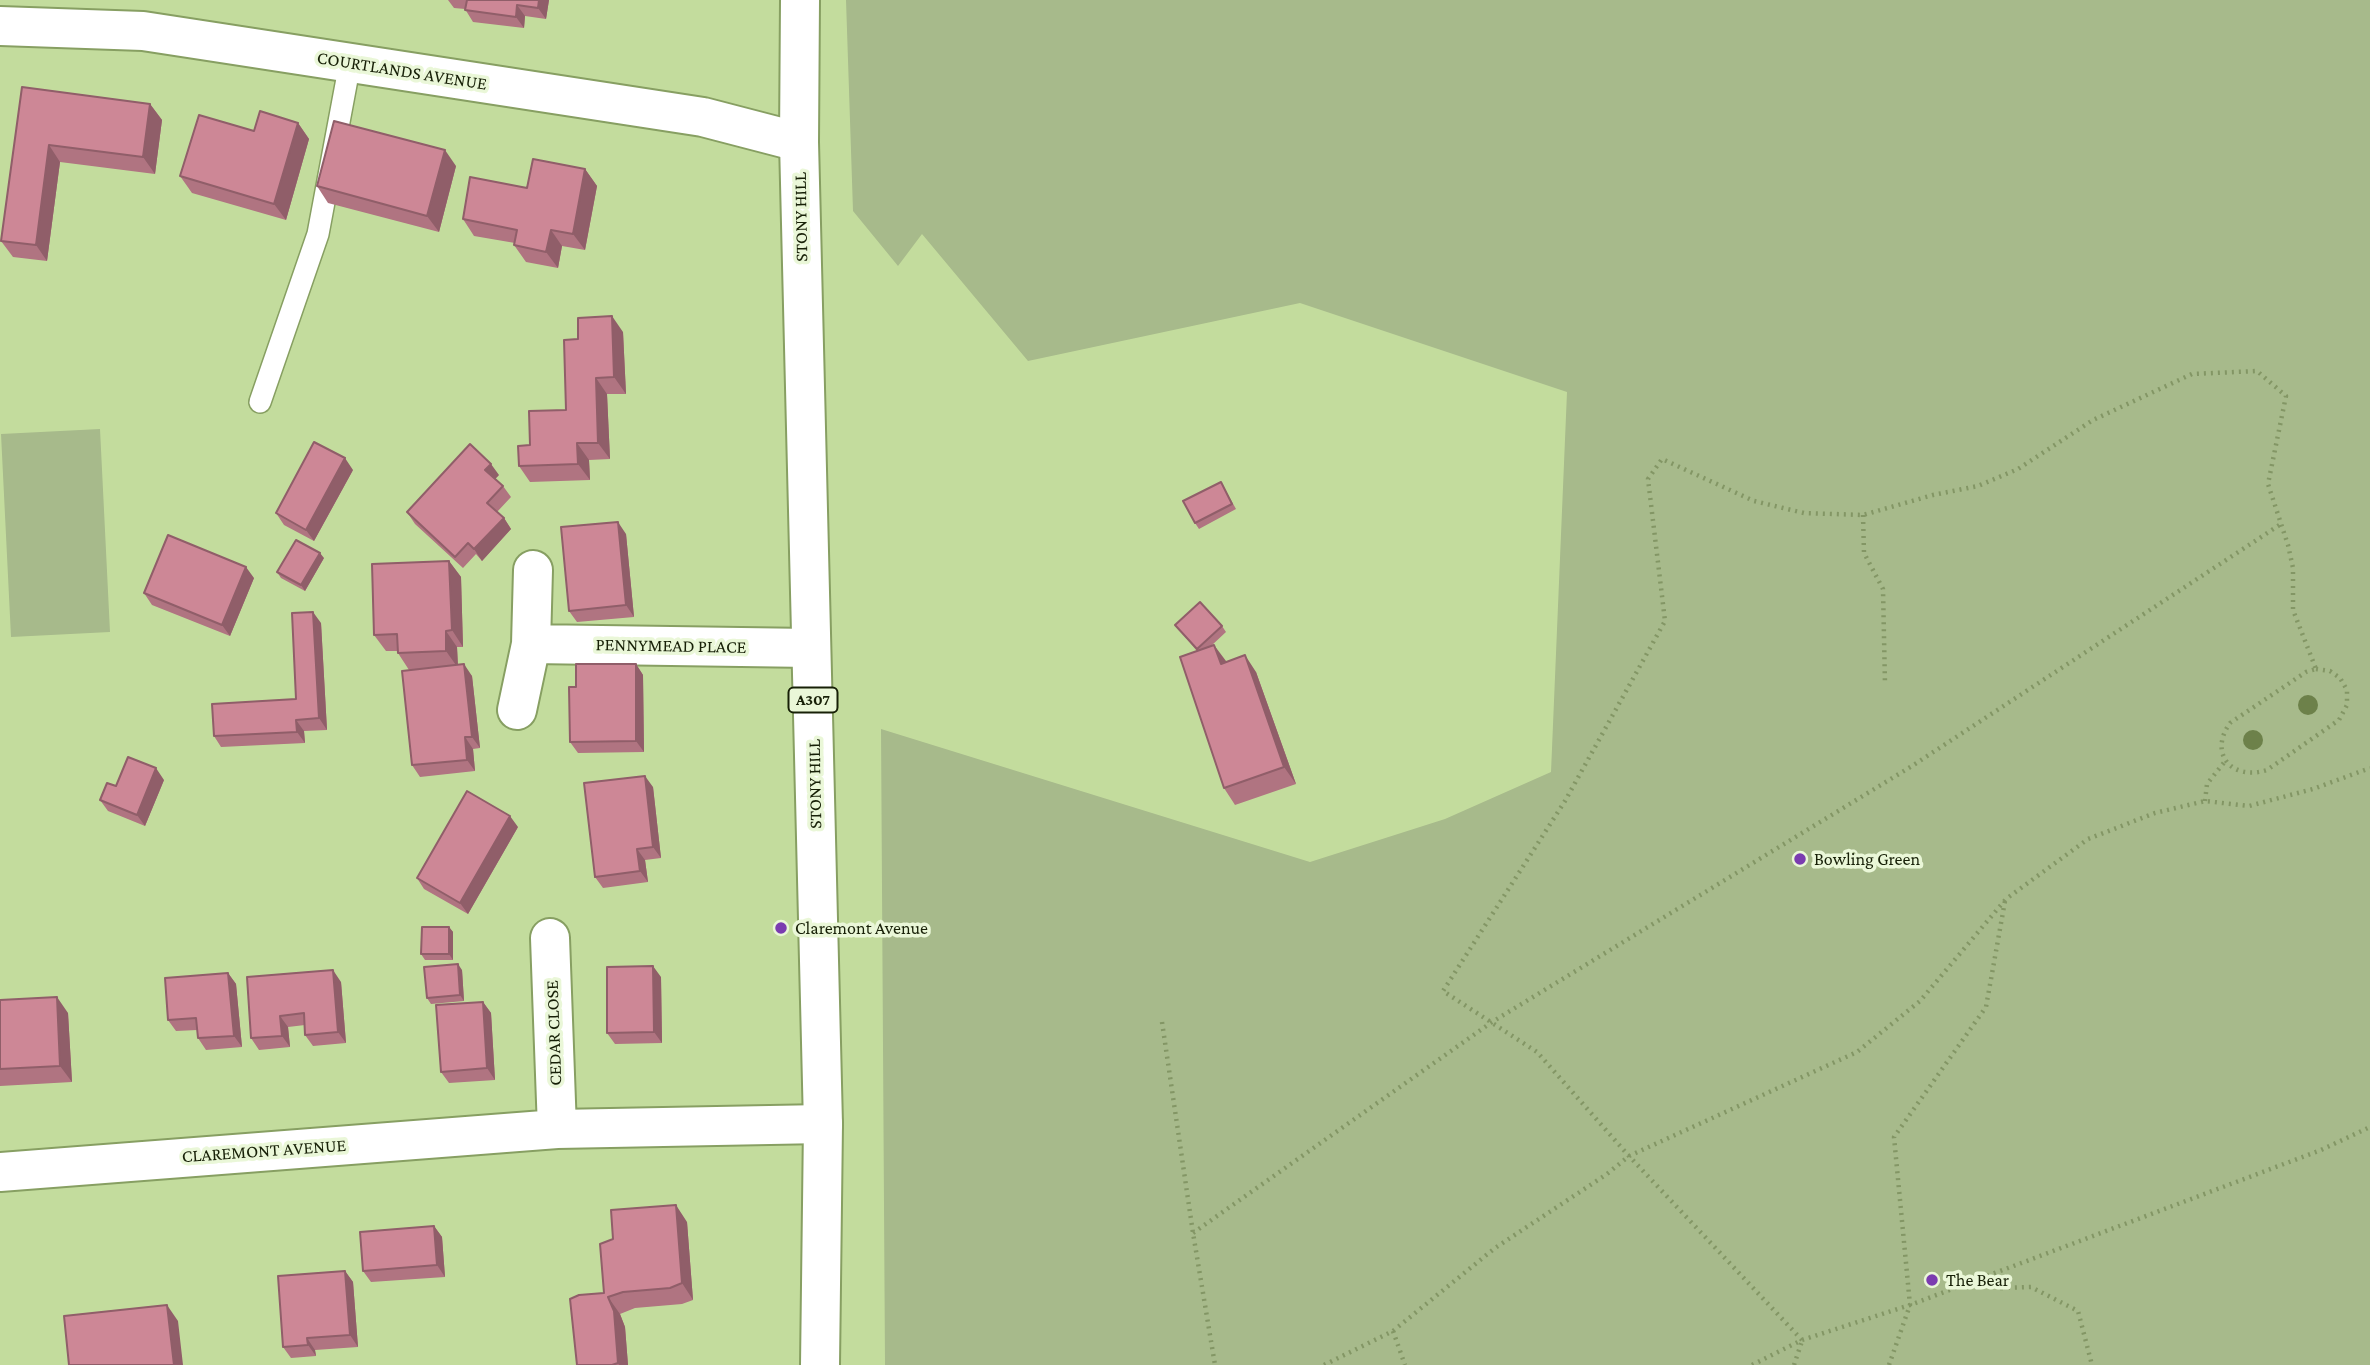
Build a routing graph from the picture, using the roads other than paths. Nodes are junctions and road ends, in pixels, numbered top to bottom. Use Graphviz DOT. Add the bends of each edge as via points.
graph roads {
  1 [pos="800,17"];
  2 [pos="0,26"];
  3 [pos="350,63"];
  4 [pos="799,142"];
  5 [pos="260,402"];
  6 [pos="533,570"];
  7 [pos="531,644"];
  8 [pos="811,648"];
  9 [pos="517,710"];
  10 [pos="550,938"];
  11 [pos="823,1124"];
  12 [pos="557,1129"];
  13 [pos="0,1171"];
  14 [pos="820,1365"];
  1 -- 4 [label="street, STONY HILL / A307"];
  2 -- 3 [label="street, COURTLANDS AVENUE" via="143,31"];
  3 -- 4 [label="street, COURTLANDS AVENUE" via="702,117"];
  3 -- 5 [label="lane" via="318,234"];
  4 -- 8 [label="street, STONY HILL / A307"];
  6 -- 7 [label="street"];
  7 -- 8 [label="street, PENNYMEAD PLACE"];
  7 -- 9 [label="street"];
  8 -- 11 [label="street, STONY HILL / A307"];
  10 -- 12 [label="street, CEDAR CLOSE"];
  11 -- 12 [label="street, CLAREMONT AVENUE"];
  11 -- 14 [label="street, STONY HILL / A307"];
  12 -- 13 [label="street, CLAREMONT AVENUE"];
}
